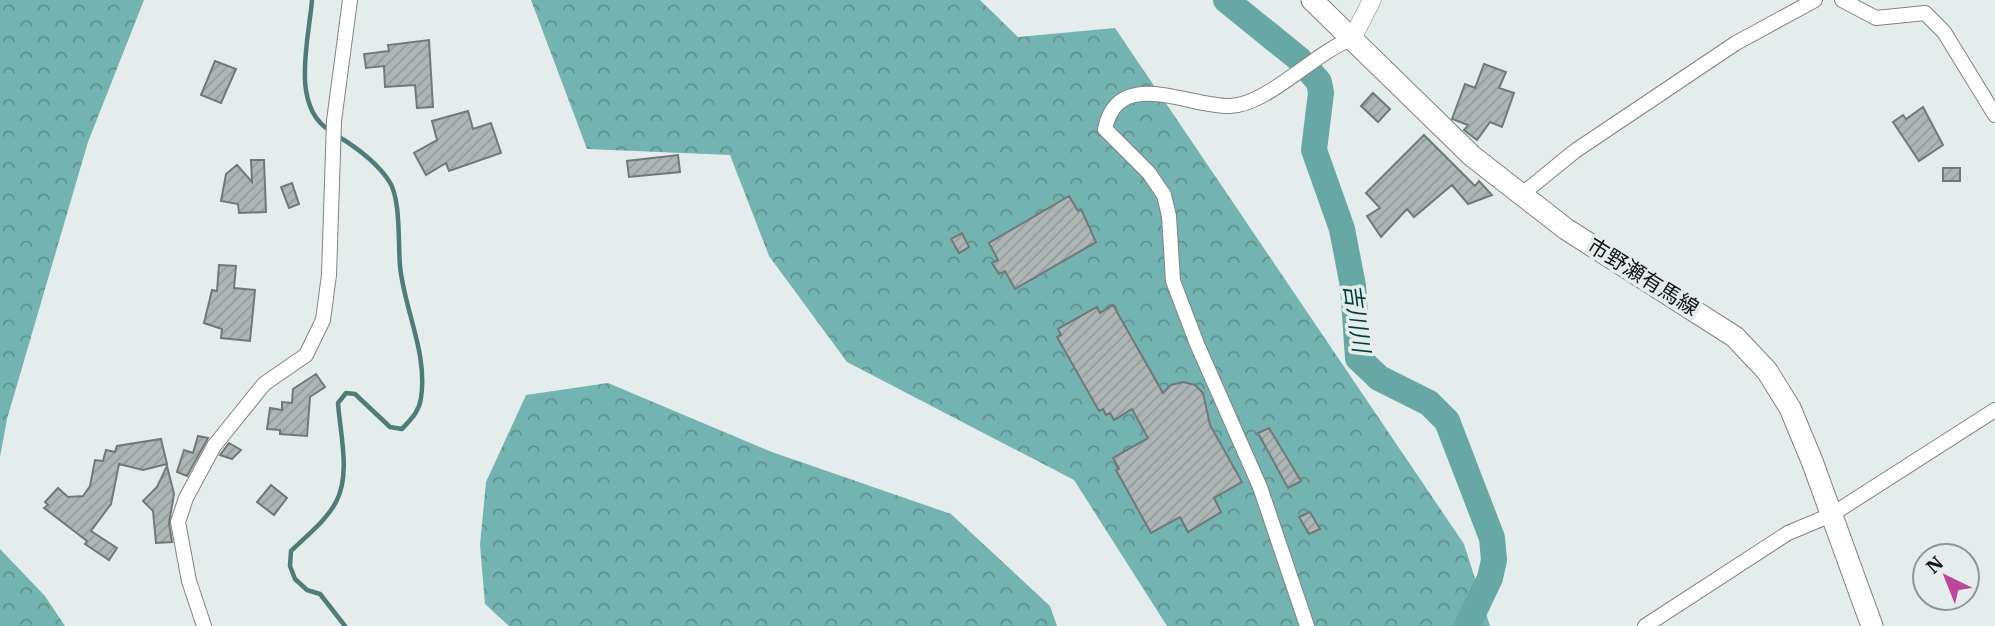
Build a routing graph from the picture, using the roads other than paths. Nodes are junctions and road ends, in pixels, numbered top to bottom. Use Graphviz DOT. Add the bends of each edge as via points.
graph roads {
  1 [pos="350,0"];
  2 [pos="1312,0"];
  3 [pos="1372,0"];
  4 [pos="1815,0"];
  5 [pos="1842,0"];
  6 [pos="1344,42"];
  7 [pos="1995,115"];
  8 [pos="1521,195"];
  9 [pos="1995,410"];
  10 [pos="1831,515"];
  11 [pos="204,626"];
  12 [pos="1307,626"];
  13 [pos="1645,626"];
  14 [pos="1872,626"];
  1 -- 11 [label="street" via="334,121 329,275 323,320 306,355 264,383 214,446 178,522 189,581"];
  2 -- 6 [label="main road, 市野瀬有馬線"];
  3 -- 6 [label="street"];
  4 -- 8 [label="street" via="1736,43 1575,151"];
  5 -- 7 [label="street" via="1876,18 1925,13 1944,32"];
  6 -- 8 [label="main road, 市野瀬有馬線"];
  6 -- 12 [label="street" via="1289,79 1231,106 1150,92 1134,94 1108,114 1105,129 1164,195 1173,282 1260,487"];
  8 -- 10 [label="main road, 市野瀬有馬線" via="1608,257 1735,337 1767,371 1790,408"];
  9 -- 10 [label="street"];
  10 -- 13 [label="street" via="1788,533"];
  10 -- 14 [label="main road, 市野瀬有馬線"];
}
